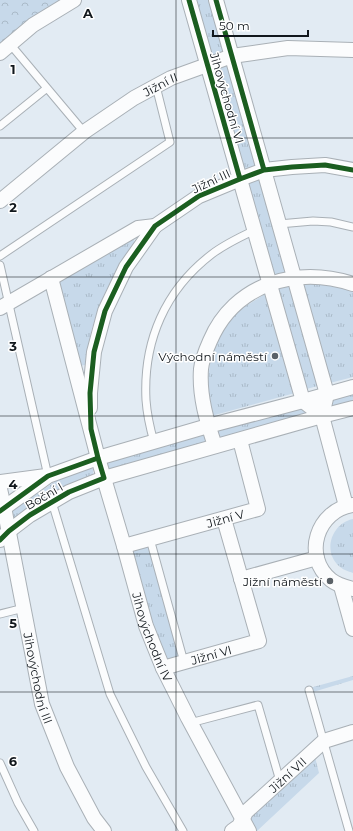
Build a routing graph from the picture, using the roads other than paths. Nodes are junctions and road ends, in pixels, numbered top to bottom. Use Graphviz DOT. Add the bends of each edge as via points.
graph roads {
  1 [pos="74,0"];
  2 [pos="189,0"];
  3 [pos="216,0"];
  4 [pos="5,49"];
  5 [pos="353,50"];
  6 [pos="232,56"];
  7 [pos="208,64"];
  8 [pos="156,86"];
  9 [pos="47,88"];
  10 [pos="0,126"];
  11 [pos="84,132"];
  12 [pos="264,170"];
  13 [pos="353,170"];
  14 [pos="240,179"];
  15 [pos="0,201"];
  16 [pos="279,224"];
  17 [pos="155,226"];
  18 [pos="353,227"];
  19 [pos="255,230"];
  20 [pos="0,256"];
  21 [pos="0,265"];
  22 [pos="51,278"];
  23 [pos="294,278"];
  24 [pos="270,284"];
  25 [pos="353,284"];
  26 [pos="4,306"];
  27 [pos="353,387"];
  28 [pos="327,394"];
  29 [pos="303,401"];
  30 [pos="353,408"];
  31 [pos="322,416"];
  32 [pos="208,426"];
  33 [pos="91,429"];
  34 [pos="240,440"];
  35 [pos="154,442"];
  36 [pos="215,446"];
  37 [pos="98,458"];
  38 [pos="48,476"];
  39 [pos="104,478"];
  40 [pos="0,482"];
  41 [pos="0,489"];
  42 [pos="52,502"];
  43 [pos="347,502"];
  44 [pos="2,509"];
  45 [pos="224,519"];
  46 [pos="4,535"];
  47 [pos="150,539"];
  48 [pos="124,546"];
  49 [pos="317,558"];
  50 [pos="241,580"];
  51 [pos="347,588"];
  52 [pos="24,608"];
  53 [pos="0,614"];
  54 [pos="353,629"];
  55 [pos="184,662"];
  56 [pos="163,668"];
  57 [pos="309,690"];
  58 [pos="190,723"];
  59 [pos="353,732"];
  60 [pos="324,741"];
  61 [pos="0,763"];
  62 [pos="280,781"];
  63 [pos="246,825"];
  64 [pos="34,831"];
  65 [pos="104,831"];
  66 [pos="183,831"];
  67 [pos="232,831"];
  68 [pos="349,831"];
  1 -- 4 [label="street" via="33,25"];
  2 -- 7 [label="street, Jihovýchodní VI"];
  3 -- 6 [label="street, Jihovýchodní VI"];
  4 -- 9 [label="lane"];
  5 -- 6 [label="street, Jižní II" via="288,48"];
  6 -- 7 [label="street, Jižní II"];
  6 -- 12 [label="street, Jihovýchodní VI"];
  7 -- 8 [label="street, Jižní II"];
  7 -- 14 [label="street, Jihovýchodní VI"];
  8 -- 11 [label="street, Jižní II"];
  8 -- 20 [label="lane" via="170,142"];
  9 -- 10 [label="lane"];
  9 -- 11 [label="lane"];
  11 -- 15 [label="street, Jižní II"];
  12 -- 13 [label="street, Jižní III" via="325,165"];
  12 -- 14 [label="street, Jižní III"];
  12 -- 16 [label="street, Jihovýchodní VI"];
  14 -- 17 [label="street, Jižní III" via="199,196"];
  14 -- 19 [label="street, Jihovýchodní VI"];
  16 -- 18 [label="lane" via="313,221"];
  16 -- 23 [label="street, Jihovýchodní VI"];
  17 -- 22 [label="street, Jižní III" via="138,228"];
  17 -- 33 [label="street, Jihovýchodní IV" via="126,267 105,311 94,352 90,393"];
  19 -- 24 [label="street, Jihovýchodní VI"];
  19 -- 35 [label="lane" via="213,253 186,278 163,310 152,338 145,377 146,402"];
  21 -- 26 [label="lane"];
  22 -- 26 [label="street, Jižní III"];
  22 -- 33 [label="street, Jihovýchodní IV"];
  23 -- 24 [label="street"];
  23 -- 25 [label="street" via="327,277"];
  23 -- 28 [label="street, Jihovýchodní VI"];
  24 -- 29 [label="street, Jihovýchodní VI"];
  24 -- 32 [label="street" via="246,296 232,307 212,334 201,368 201,386"];
  26 -- 38 [label="lane"];
  27 -- 28 [label="street, Boční I"];
  28 -- 29 [label="street, Boční I"];
  28 -- 31 [label="street, Jihovýchodní VI"];
  29 -- 31 [label="street"];
  29 -- 32 [label="street, Boční I"];
  30 -- 31 [label="street, Boční I"];
  31 -- 34 [label="street, Boční I"];
  31 -- 43 [label="street, Jihovýchodní VI"];
  32 -- 35 [label="street, Boční I"];
  32 -- 36 [label="street"];
  33 -- 37 [label="street, Jihovýchodní IV"];
  34 -- 36 [label="street, Boční I"];
  34 -- 45 [label="street, Jižní V" via="258,509"];
  35 -- 37 [label="street, Boční I"];
  36 -- 39 [label="street, Boční I"];
  37 -- 38 [label="street, Boční I"];
  37 -- 39 [label="street, Jihovýchodní IV"];
  38 -- 40 [label="street"];
  38 -- 44 [label="street, Boční I"];
  39 -- 42 [label="street, Boční I"];
  39 -- 48 [label="street, Jihovýchodní IV"];
  41 -- 44 [label="street, Jihovýchodní III"];
  42 -- 46 [label="street, Boční I"];
  42 -- 66 [label="lane" via="110,694 146,767"];
  43 -- 49 [label="street" via="324,521 318,532 315,545"];
  44 -- 46 [label="street, Jihovýchodní III"];
  45 -- 47 [label="street, Jižní V"];
  45 -- 50 [label="street"];
  46 -- 52 [label="street, Jihovýchodní III"];
  47 -- 48 [label="street, Jižní V"];
  47 -- 55 [label="lane"];
  48 -- 56 [label="street, Jihovýchodní IV" via="146,626"];
  49 -- 50 [label="street"];
  49 -- 51 [label="street" via="322,570 330,579"];
  50 -- 55 [label="street, Jižní VI" via="259,641"];
  51 -- 54 [label="street"];
  52 -- 53 [label="lane"];
  52 -- 65 [label="street, Jihovýchodní III" via="42,704 67,767 94,818"];
  55 -- 56 [label="street, Jižní VI"];
  56 -- 58 [label="street, Jihovýchodní IV"];
  57 -- 60 [label="lane"];
  58 -- 62 [label="lane" via="258,705"];
  58 -- 63 [label="street, Jihovýchodní IV"];
  59 -- 60 [label="street, Jižní VII"];
  60 -- 62 [label="street, Jižní VII"];
  60 -- 68 [label="lane"];
  61 -- 64 [label="lane"];
  62 -- 63 [label="street, Jižní VII" via="246,812"];
  63 -- 67 [label="street, Jižní VII"];
}
